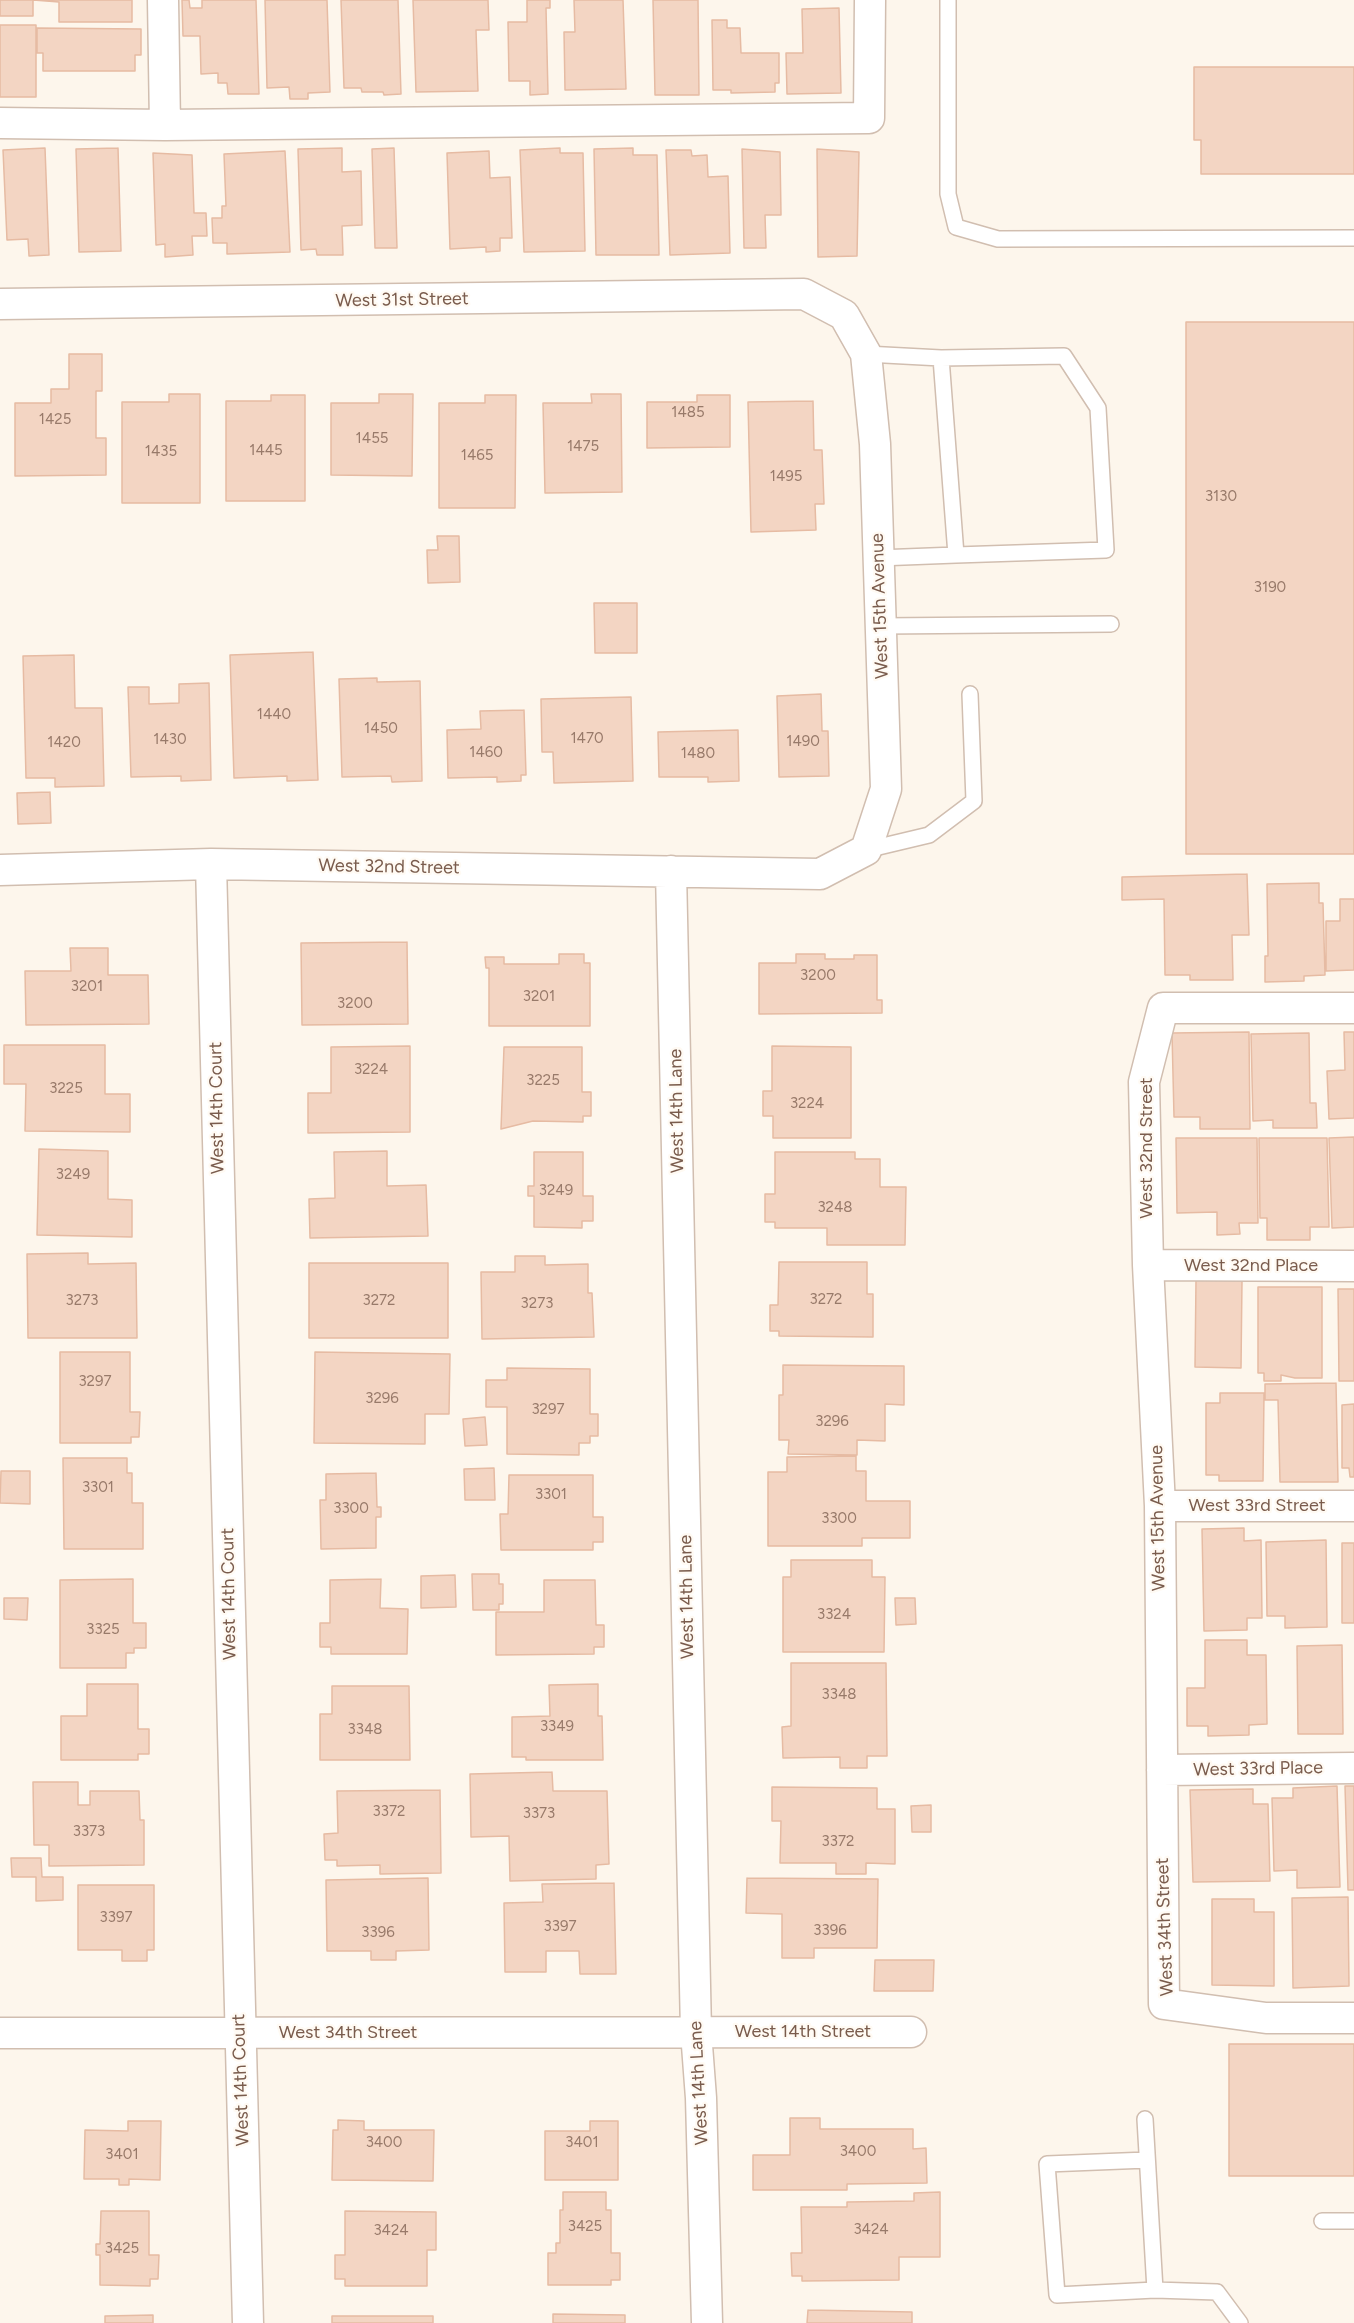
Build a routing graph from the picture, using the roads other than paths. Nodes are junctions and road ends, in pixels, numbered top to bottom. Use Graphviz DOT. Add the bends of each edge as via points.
graph roads {
  1 [pos="164,0"];
  2 [pos="870,0"];
  3 [pos="948,0"];
  4 [pos="0,123"];
  5 [pos="165,125"];
  6 [pos="1354,237"];
  7 [pos="804,294"];
  8 [pos="0,304"];
  9 [pos="866,354"];
  10 [pos="941,358"];
  11 [pos="956,555"];
  12 [pos="878,558"];
  13 [pos="1111,624"];
  14 [pos="882,626"];
  15 [pos="970,694"];
  16 [pos="866,850"];
  17 [pos="212,864"];
  18 [pos="0,870"];
  19 [pos="671,871"];
  20 [pos="1354,1008"];
  21 [pos="1148,1265"];
  22 [pos="1354,1266"];
  23 [pos="1160,1506"];
  24 [pos="1354,1506"];
  25 [pos="1354,1768"];
  26 [pos="1162,1770"];
  27 [pos="1354,2018"];
  28 [pos="696,2032"];
  29 [pos="911,2032"];
  30 [pos="0,2033"];
  31 [pos="240,2033"];
  32 [pos="1145,2119"];
  33 [pos="1147,2160"];
  34 [pos="1354,2221"];
  35 [pos="1322,2222"];
  36 [pos="1155,2290"];
  37 [pos="248,2323"];
  38 [pos="707,2323"];
  39 [pos="1240,2323"];
  1 -- 5 [label="street"];
  2 -- 5 [label="street" via="869,118"];
  3 -- 6 [label="lane" via="948,194 956,227 998,239"];
  4 -- 5 [label="street"];
  7 -- 8 [label="street, West 31st Street"];
  7 -- 9 [label="street, West 15th Avenue" via="844,315"];
  9 -- 10 [label="lane"];
  9 -- 12 [label="street, West 15th Avenue" via="875,444"];
  10 -- 11 [label="lane"];
  10 -- 11 [label="lane" via="1064,356 1098,408 1106,550"];
  11 -- 12 [label="lane"];
  12 -- 14 [label="street, West 15th Avenue"];
  13 -- 14 [label="lane"];
  14 -- 16 [label="street, West 15th Avenue" via="886,789"];
  15 -- 16 [label="lane" via="974,801 929,834"];
  16 -- 19 [label="street, West 32nd Street" via="820,874"];
  17 -- 18 [label="street, West 32nd Street"];
  17 -- 19 [label="street, West 32nd Street"];
  17 -- 31 [label="street, West 14th Court"];
  19 -- 28 [label="street, West 14th Lane"];
  20 -- 21 [label="street, West 32nd Street" via="1163,1008 1144,1082"];
  21 -- 22 [label="street, West 32nd Place"];
  21 -- 23 [label="street, West 15th Avenue"];
  23 -- 24 [label="street, West 33rd Street"];
  23 -- 26 [label="street, West 15th Avenue"];
  25 -- 26 [label="street, West 33rd Place"];
  26 -- 27 [label="street, West 34th Street" via="1164,2004 1266,2018"];
  28 -- 29 [label="street, West 14th Street"];
  28 -- 31 [label="street, West 34th Street"];
  28 -- 38 [label="street, West 14th Lane"];
  30 -- 31 [label="street, West 34th Street"];
  31 -- 37 [label="street, West 14th Court"];
  32 -- 33 [label="lane"];
  33 -- 36 [label="lane"];
  33 -- 36 [label="lane" via="1047,2163 1057,2295"];
  34 -- 35 [label="lane"];
  36 -- 39 [label="lane" via="1217,2292"];
}
